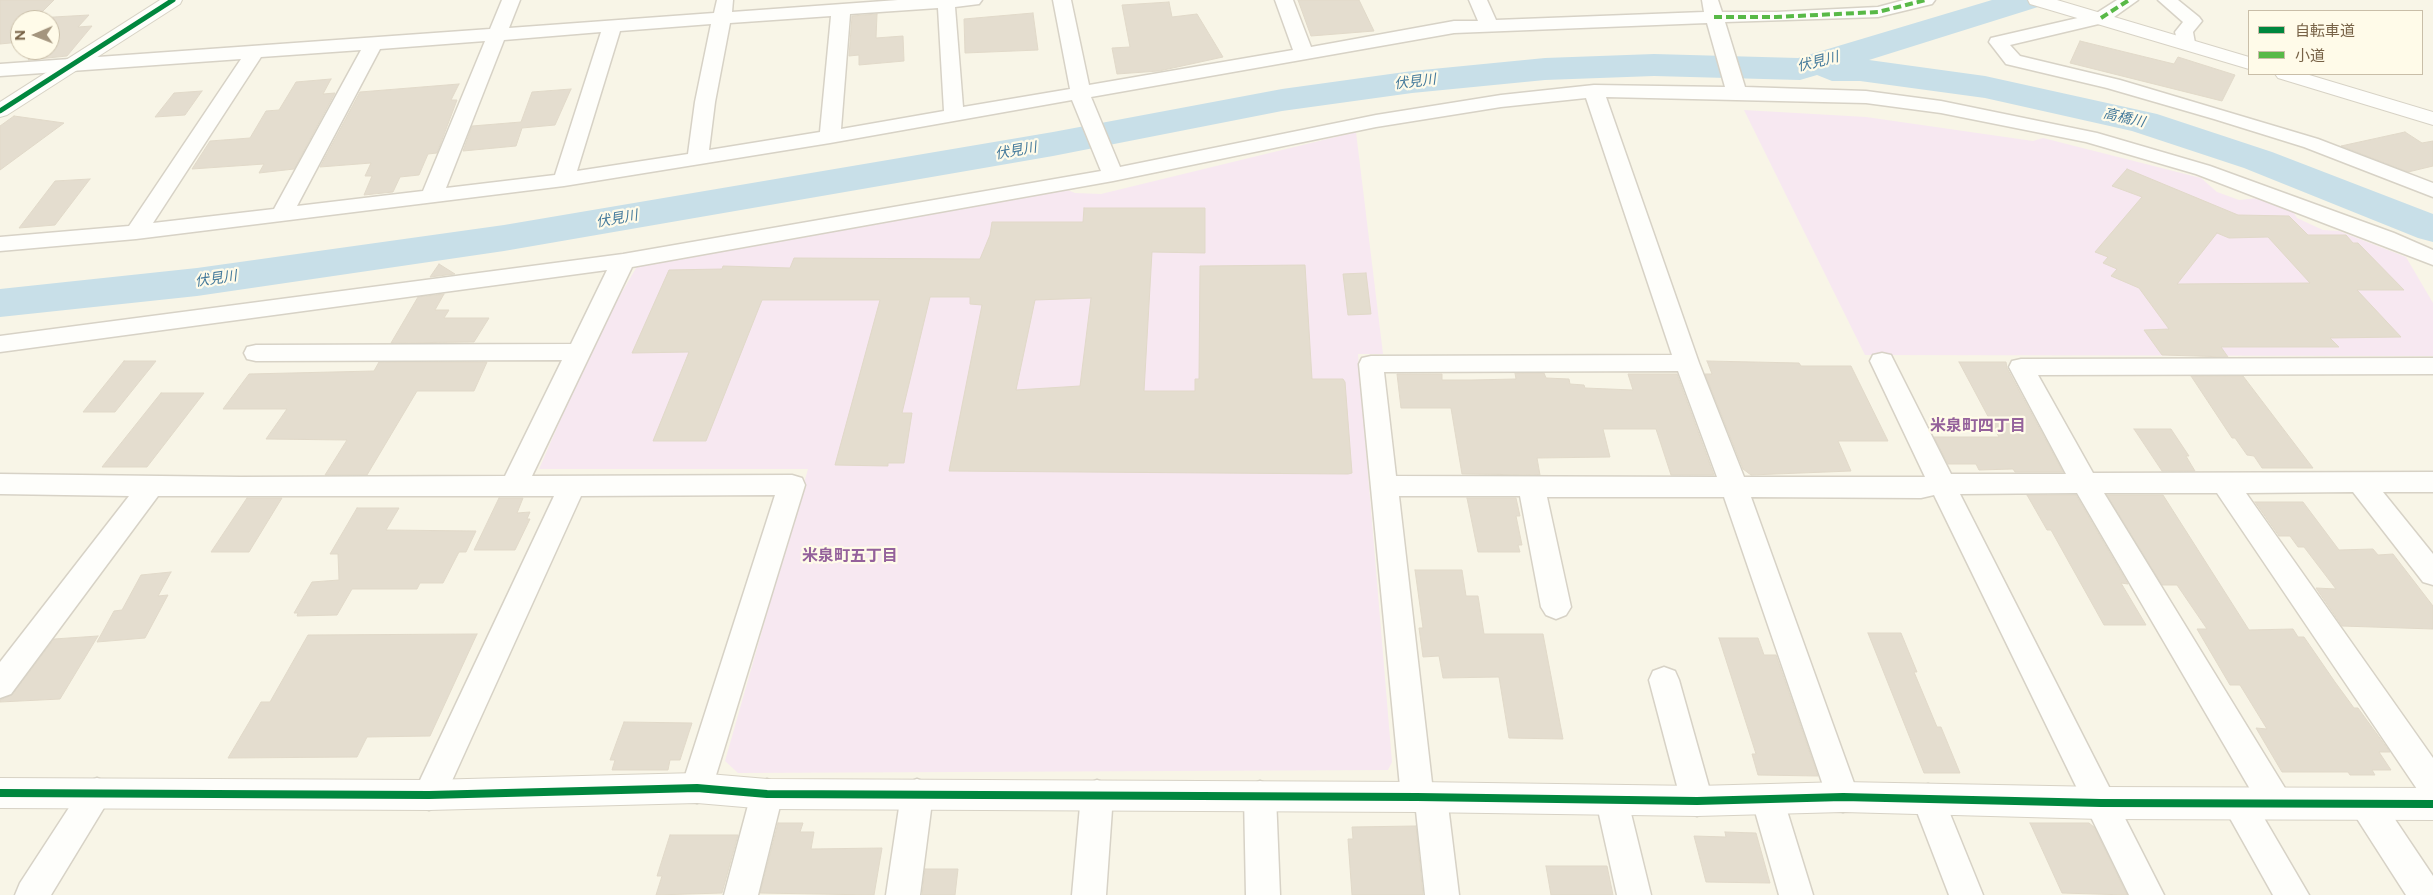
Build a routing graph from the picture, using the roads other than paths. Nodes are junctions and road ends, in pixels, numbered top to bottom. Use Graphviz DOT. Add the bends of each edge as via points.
graph roads {
  1 [pos="173,0"];
  2 [pos="511,0"];
  3 [pos="973,0"];
  4 [pos="1062,0"];
  5 [pos="1284,0"];
  6 [pos="1478,0"];
  7 [pos="1926,0"];
  8 [pos="2037,0"];
  9 [pos="2129,0"];
  10 [pos="2166,0"];
  11 [pos="947,1"];
  12 [pos="723,9"];
  13 [pos="841,9"];
  14 [pos="1713,12"];
  15 [pos="2101,18"];
  16 [pos="1489,24"];
  17 [pos="612,26"];
  18 [pos="497,34"];
  19 [pos="374,43"];
  20 [pos="2186,44"];
  21 [pos="255,52"];
  22 [pos="1304,54"];
  23 [pos="76,63"];
  24 [pos="2248,63"];
  25 [pos="0,70"];
  26 [pos="2288,75"];
  27 [pos="1737,89"];
  28 [pos="1594,91"];
  29 [pos="1082,96"];
  30 [pos="0,111"];
  31 [pos="954,114"];
  32 [pos="2433,119"];
  33 [pos="830,137"];
  34 [pos="698,159"];
  35 [pos="1112,171"];
  36 [pos="564,180"];
  37 [pos="2433,191"];
  38 [pos="432,196"];
  39 [pos="282,214"];
  40 [pos="136,232"];
  41 [pos="0,244"];
  42 [pos="2433,258"];
  43 [pos="623,261"];
  44 [pos="0,344"];
  45 [pos="579,352"];
  46 [pos="256,353"];
  47 [pos="1882,361"];
  48 [pos="1687,363"];
  49 [pos="2433,366"];
  50 [pos="2360,482"];
  51 [pos="2433,482"];
  52 [pos="2225,483"];
  53 [pos="0,484"];
  54 [pos="1942,484"];
  55 [pos="2085,484"];
  56 [pos="514,485"];
  57 [pos="151,486"];
  58 [pos="572,486"];
  59 [pos="1384,486"];
  60 [pos="1532,487"];
  61 [pos="1734,487"];
  62 [pos="2433,574"];
  63 [pos="1556,607"];
  64 [pos="1664,680"];
  65 [pos="0,686"];
  66 [pos="2433,785"];
  67 [pos="697,788"];
  68 [pos="0,793"];
  69 [pos="97,793"];
  70 [pos="767,794"];
  71 [pos="917,794"];
  72 [pos="429,795"];
  73 [pos="1097,795"];
  74 [pos="1260,796"];
  75 [pos="1424,797"];
  76 [pos="1842,797"];
  77 [pos="1928,799"];
  78 [pos="1612,800"];
  79 [pos="1697,801"];
  80 [pos="1768,801"];
  81 [pos="2101,803"];
  82 [pos="2276,803"];
  83 [pos="2238,804"];
  84 [pos="2366,804"];
  85 [pos="2433,804"];
  86 [pos="32,895"];
  87 [pos="741,895"];
  88 [pos="903,895"];
  89 [pos="1089,895"];
  90 [pos="1263,895"];
  91 [pos="1442,895"];
  92 [pos="1634,895"];
  93 [pos="1796,895"];
  94 [pos="1966,895"];
  95 [pos="2147,895"];
  96 [pos="2292,895"];
  97 [pos="2426,895"];
  1 -- 23 [label="street"];
  2 -- 18 [label="street"];
  3 -- 11 [label="street"];
  4 -- 29 [label="street"];
  5 -- 22 [label="street"];
  6 -- 16 [label="street"];
  7 -- 14 [label="street" via="1878,12 1776,17"];
  8 -- 15 [label="street"];
  9 -- 15 [label="street"];
  10 -- 20 [label="street" via="2193,21 2184,32"];
  11 -- 13 [label="street"];
  11 -- 31 [label="street"];
  12 -- 13 [label="street"];
  12 -- 17 [label="street"];
  12 -- 34 [label="street" via="704,102"];
  13 -- 33 [label="street"];
  14 -- 16 [label="street"];
  14 -- 27 [label="street"];
  15 -- 20 [label="street"];
  15 -- 37 [label="street" via="1998,42 2013,60 2113,84 2311,142"];
  16 -- 22 [label="street"];
  17 -- 18 [label="street"];
  17 -- 36 [label="street"];
  18 -- 19 [label="street"];
  18 -- 38 [label="street"];
  19 -- 21 [label="street"];
  19 -- 39 [label="street"];
  20 -- 24 [label="street"];
  21 -- 23 [label="street"];
  21 -- 40 [label="street"];
  22 -- 29 [label="street"];
  23 -- 25 [label="street"];
  23 -- 30 [label="street"];
  26 -- 32 [label="street"];
  27 -- 28 [label="street"];
  27 -- 42 [label="street" via="1866,97 1941,106 2090,136 2203,170"];
  28 -- 35 [label="street" via="1376,120"];
  28 -- 48 [label="street"];
  29 -- 31 [label="street"];
  29 -- 35 [label="street"];
  31 -- 33 [label="street"];
  33 -- 34 [label="street"];
  34 -- 36 [label="street"];
  35 -- 43 [label="street"];
  36 -- 38 [label="street"];
  38 -- 39 [label="street"];
  39 -- 40 [label="street"];
  40 -- 41 [label="street"];
  43 -- 44 [label="street"];
  43 -- 45 [label="street"];
  45 -- 46 [label="street"];
  45 -- 56 [label="street"];
  47 -- 54 [label="street"];
  48 -- 59 [label="street" via="1371,364"];
  48 -- 61 [label="street"];
  49 -- 55 [label="street" via="2021,367"];
  50 -- 51 [label="street"];
  50 -- 52 [label="street"];
  50 -- 62 [label="street"];
  52 -- 55 [label="street"];
  52 -- 66 [label="street"];
  53 -- 57 [label="street"];
  54 -- 55 [label="street"];
  54 -- 61 [label="street" via="1920,488"];
  54 -- 81 [label="street"];
  55 -- 82 [label="street"];
  56 -- 57 [label="street"];
  56 -- 58 [label="street"];
  57 -- 65 [label="street"];
  58 -- 67 [label="street" via="792,485"];
  58 -- 72 [label="street"];
  59 -- 60 [label="street"];
  59 -- 75 [label="street"];
  60 -- 61 [label="street"];
  60 -- 63 [label="street"];
  61 -- 76 [label="street"];
  64 -- 79 [label="street"];
  67 -- 70 [label="street"];
  67 -- 72 [label="street"];
  68 -- 69 [label="street"];
  69 -- 72 [label="street"];
  69 -- 86 [label="street"];
  70 -- 71 [label="street"];
  70 -- 87 [label="street"];
  71 -- 73 [label="street"];
  71 -- 88 [label="street"];
  73 -- 74 [label="street"];
  73 -- 89 [label="street"];
  74 -- 75 [label="street"];
  74 -- 90 [label="street"];
  75 -- 78 [label="street"];
  75 -- 91 [label="street"];
  76 -- 77 [label="street"];
  76 -- 80 [label="street"];
  77 -- 81 [label="street"];
  77 -- 94 [label="street"];
  78 -- 79 [label="street"];
  78 -- 92 [label="street"];
  79 -- 80 [label="street"];
  80 -- 93 [label="street"];
  81 -- 83 [label="street"];
  81 -- 95 [label="street"];
  82 -- 83 [label="street"];
  82 -- 84 [label="street"];
  83 -- 96 [label="street"];
  84 -- 85 [label="street"];
  84 -- 97 [label="street"];
}
